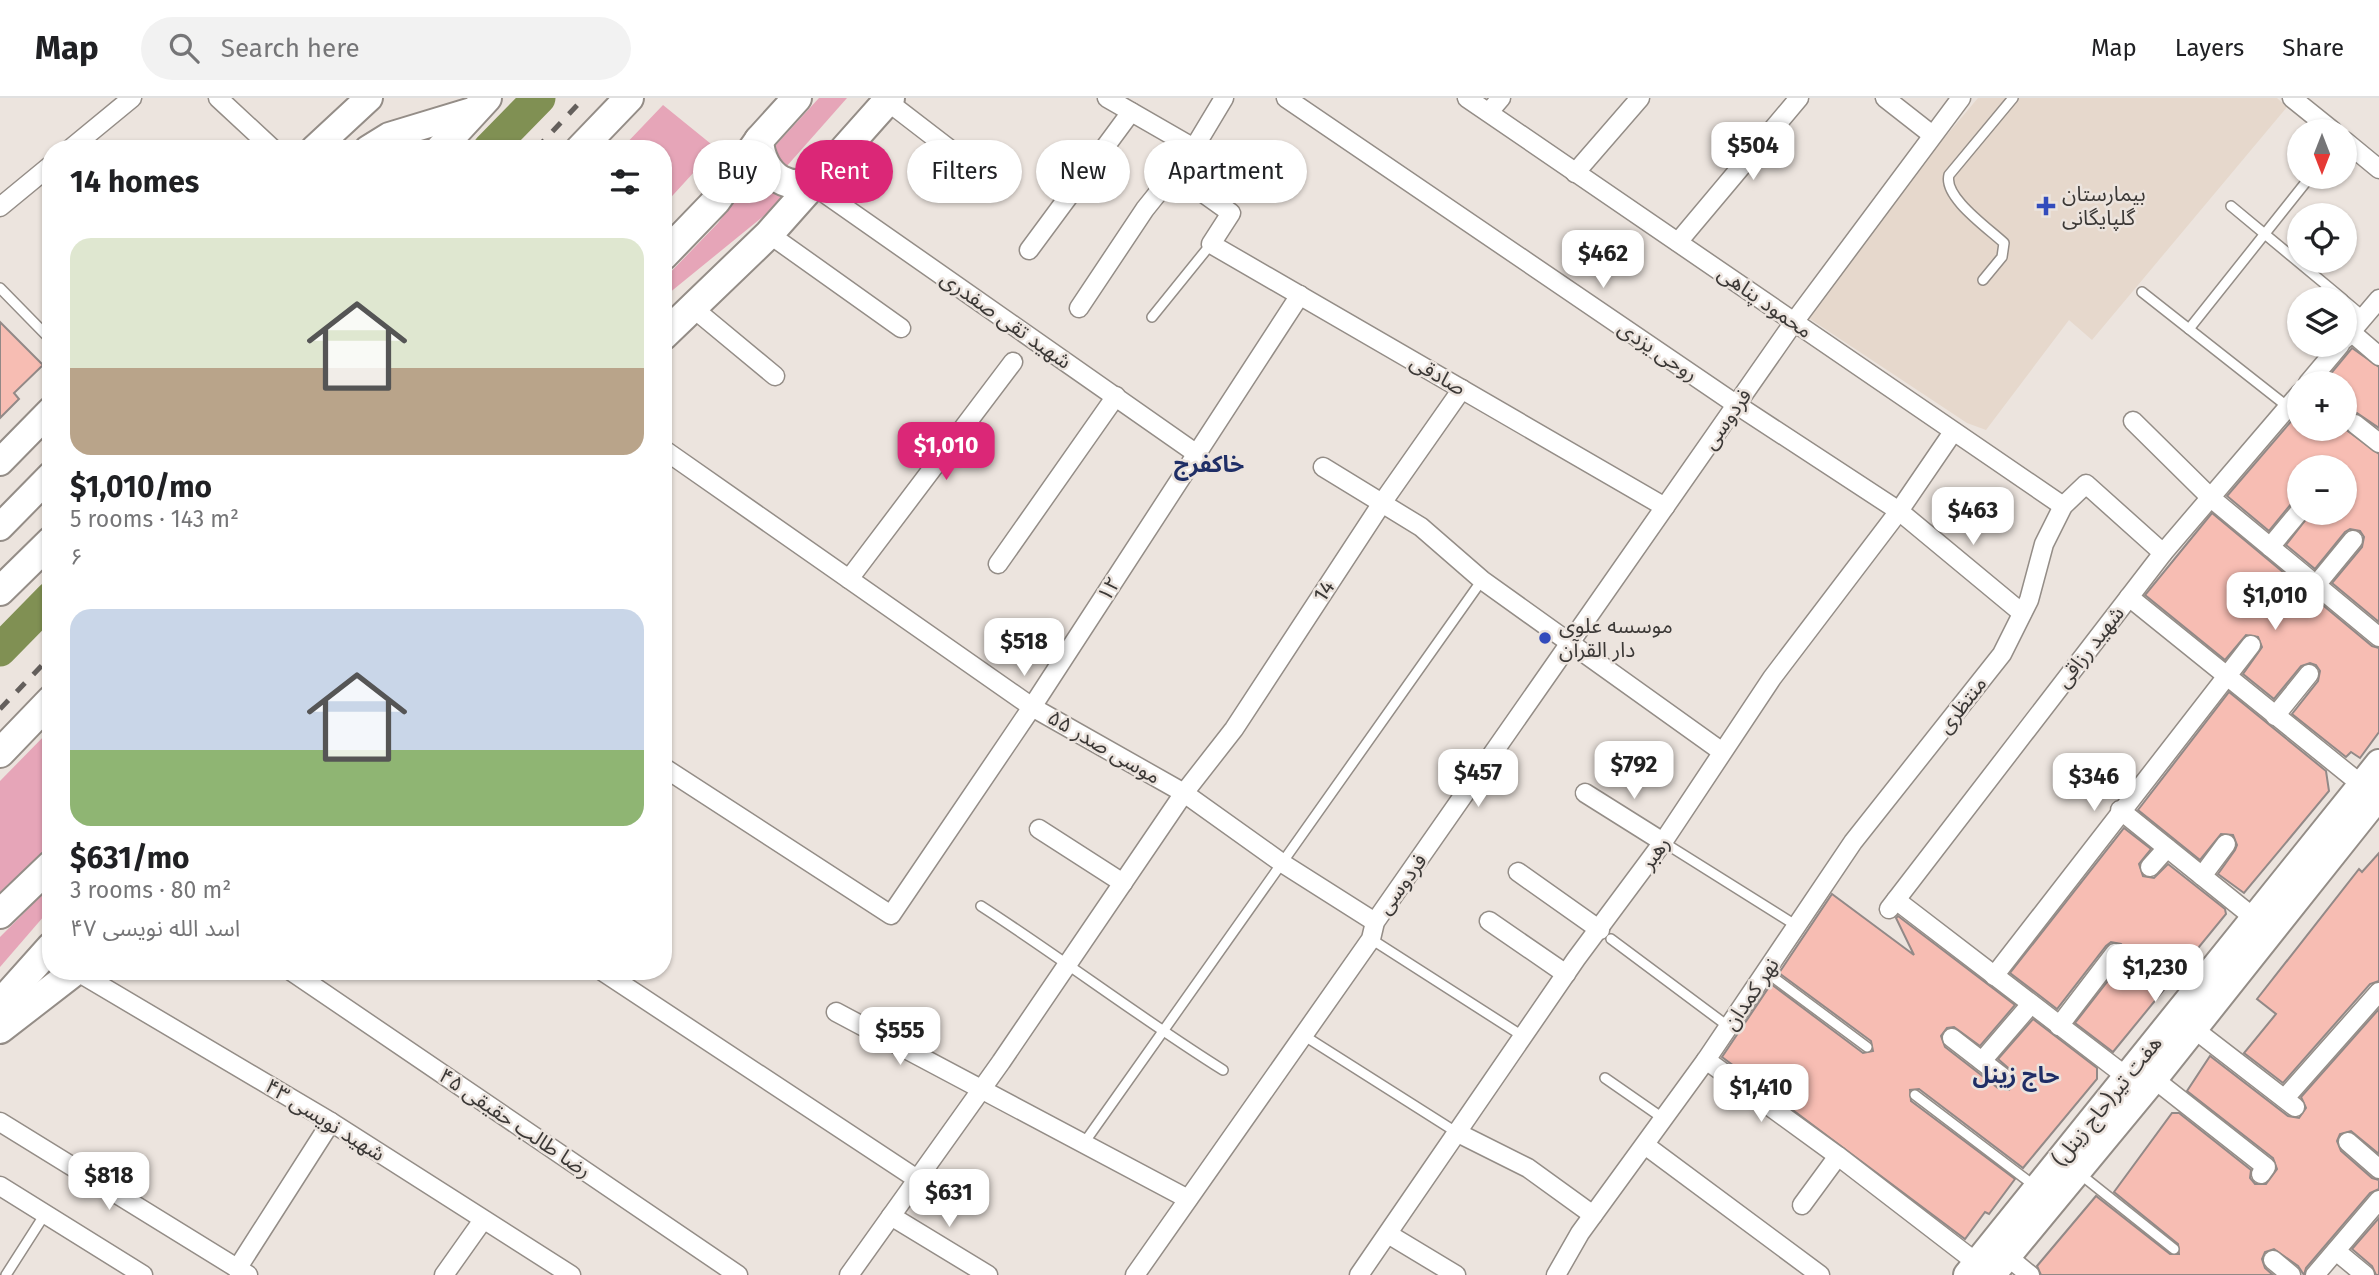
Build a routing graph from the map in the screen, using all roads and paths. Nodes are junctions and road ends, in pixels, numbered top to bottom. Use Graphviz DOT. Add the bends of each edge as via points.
graph roads {
  1 [pos="132,98"];
  2 [pos="218,98"];
  3 [pos="369,98"];
  4 [pos="629,98"];
  5 [pos="797,98"];
  6 [pos="1107,98"];
  7 [pos="1224,98"];
  8 [pos="1286,98"];
  9 [pos="1468,98"];
  10 [pos="1640,98"];
  11 [pos="1799,98"];
  12 [pos="1885,98"];
  13 [pos="1961,98"];
  14 [pos="2013,98"];
  15 [pos="2292,98"];
  16 [pos="889,100"];
  17 [pos="481,104"];
  18 [pos="1495,105"];
  19 [pos="1131,112"];
  20 [pos="2318,119"];
  21 [pos="1931,134"];
  22 [pos="82,140"];
  23 [pos="263,140"];
  24 [pos="324,140"];
  25 [pos="383,140"];
  26 [pos="448,140"];
  27 [pos="589,140"];
  28 [pos="759,140"];
  29 [pos="855,140"];
  30 [pos="939,140"];
  31 [pos="1181,140"];
  32 [pos="1200,140"];
  33 [pos="2357,151"];
  34 [pos="2379,169"];
  35 [pos="42,172"];
  36 [pos="1575,173"];
  37 [pos="2301,189"];
  38 [pos="714,203"];
  39 [pos="798,203"];
  40 [pos="856,203"];
  41 [pos="1150,203"];
  42 [pos="1217,203"];
  43 [pos="0,206"];
  44 [pos="2231,206"];
  45 [pos="769,234"];
  46 [pos="2266,235"];
  47 [pos="1678,242"];
  48 [pos="1211,244"];
  49 [pos="672,247"];
  50 [pos="1029,250"];
  51 [pos="1983,280"];
  52 [pos="2328,287"];
  53 [pos="0,288"];
  54 [pos="2142,292"];
  55 [pos="1300,295"];
  56 [pos="2379,299"];
  57 [pos="693,308"];
  58 [pos="1079,308"];
  59 [pos="2357,311"];
  60 [pos="1152,317"];
  61 [pos="2364,317"];
  62 [pos="1794,322"];
  63 [pos="2357,326"];
  64 [pos="672,328"];
  65 [pos="901,328"];
  66 [pos="2189,329"];
  67 [pos="42,331"];
  68 [pos="2357,345"];
  69 [pos="2379,356"];
  70 [pos="2330,357"];
  71 [pos="1013,362"];
  72 [pos="2318,371"];
  73 [pos="775,376"];
  74 [pos="1462,389"];
  75 [pos="2287,395"];
  76 [pos="1116,397"];
  77 [pos="1737,405"];
  78 [pos="2287,408"];
  79 [pos="42,419"];
  80 [pos="2133,421"];
  81 [pos="2357,426"];
  82 [pos="1953,432"];
  83 [pos="2379,443"];
  84 [pos="1197,454"];
  85 [pos="672,455"];
  86 [pos="0,462"];
  87 [pos="1322,467"];
  88 [pos="42,484"];
  89 [pos="2211,498"];
  90 [pos="1382,503"];
  91 [pos="2063,506"];
  92 [pos="1665,507"];
  93 [pos="1899,511"];
  94 [pos="2288,525"];
  95 [pos="0,527"];
  96 [pos="2353,540"];
  97 [pos="2270,547"];
  98 [pos="42,550"];
  99 [pos="2163,553"];
  100 [pos="998,564"];
  101 [pos="849,579"];
  102 [pos="1482,580"];
  103 [pos="2316,585"];
  104 [pos="0,591"];
  105 [pos="2129,597"];
  106 [pos="2022,613"];
  107 [pos="2379,637"];
  108 [pos="1571,640"];
  109 [pos="2251,645"];
  110 [pos="2309,674"];
  111 [pos="2226,676"];
  112 [pos="1032,707"];
  113 [pos="42,709"];
  114 [pos="2275,716"];
  115 [pos="1721,751"];
  116 [pos="0,752"];
  117 [pos="2379,763"];
  118 [pos="672,774"];
  119 [pos="1184,793"];
  120 [pos="1585,793"];
  121 [pos="2374,795"];
  122 [pos="2120,810"];
  123 [pos="1039,829"];
  124 [pos="1663,842"];
  125 [pos="2226,844"];
  126 [pos="2167,848"];
  127 [pos="1282,863"];
  128 [pos="2150,867"];
  129 [pos="1518,872"];
  130 [pos="42,874"];
  131 [pos="2202,876"];
  132 [pos="1123,883"];
  133 [pos="1826,884"];
  134 [pos="981,906"];
  135 [pos="0,914"];
  136 [pos="2253,917"];
  137 [pos="1489,921"];
  138 [pos="1797,926"];
  139 [pos="1373,930"];
  140 [pos="1605,935"];
  141 [pos="2115,953"];
  142 [pos="42,957"];
  143 [pos="1069,962"];
  144 [pos="1766,972"];
  145 [pos="1566,974"];
  146 [pos="1994,976"];
  147 [pos="64,980"];
  148 [pos="91,980"];
  149 [pos="304,980"];
  150 [pos="617,980"];
  151 [pos="2379,992"];
  152 [pos="0,1004"];
  153 [pos="2031,1004"];
  154 [pos="836,1012"];
  155 [pos="2059,1026"];
  156 [pos="1729,1027"];
  157 [pos="2194,1028"];
  158 [pos="0,1029"];
  159 [pos="1162,1032"];
  160 [pos="1303,1035"];
  161 [pos="1524,1037"];
  162 [pos="1952,1038"];
  163 [pos="1867,1047"];
  164 [pos="1706,1060"];
  165 [pos="1982,1061"];
  166 [pos="1223,1070"];
  167 [pos="2127,1077"];
  168 [pos="1605,1078"];
  169 [pos="2005,1079"];
  170 [pos="2154,1079"];
  171 [pos="981,1087"];
  172 [pos="1915,1095"];
  173 [pos="1664,1119"];
  174 [pos="0,1122"];
  175 [pos="331,1122"];
  176 [pos="1456,1132"];
  177 [pos="2348,1142"];
  178 [pos="1084,1143"];
  179 [pos="1645,1145"];
  180 [pos="1839,1156"];
  181 [pos="2379,1169"];
  182 [pos="2076,1171"];
  183 [pos="2261,1174"];
  184 [pos="917,1179"];
  185 [pos="0,1185"];
  186 [pos="2038,1188"];
  187 [pos="1188,1199"];
  188 [pos="2379,1200"];
  189 [pos="1802,1205"];
  190 [pos="45,1214"];
  191 [pos="1593,1215"];
  192 [pos="891,1216"];
  193 [pos="483,1220"];
  194 [pos="1388,1234"];
  195 [pos="2174,1249"];
  196 [pos="2336,1251"];
  197 [pos="2273,1260"];
  198 [pos="1986,1267"];
  199 [pos="243,1272"];
  200 [pos="6,1275"];
  201 [pos="143,1275"];
  202 [pos="444,1275"];
  203 [pos="571,1275"];
  204 [pos="738,1275"];
  205 [pos="849,1275"];
  206 [pos="988,1275"];
  207 [pos="1135,1275"];
  208 [pos="1359,1275"];
  209 [pos="1456,1275"];
  210 [pos="1556,1275"];
  211 [pos="1820,1275"];
  212 [pos="2030,1275"];
  213 [pos="2291,1275"];
  214 [pos="2315,1275"];
  215 [pos="2365,1275"];
  1 -- 22 [label="street"];
  2 -- 23 [label="street"];
  3 -- 24 [label="main road"];
  4 -- 27 [label="main road"];
  5 -- 28 [label="main road"];
  6 -- 19 [label="street"];
  7 -- 32 [label="street"];
  8 -- 77 [label="street, روحی یزدی"];
  9 -- 18 [label="street, محمود پناهی"];
  10 -- 36 [label="street"];
  11 -- 47 [label="street"];
  12 -- 21 [label="street"];
  13 -- 21 [label="street, فردوسی"];
  14 -- 51 [label="lane" via="1947,182 1951,194 2004,243 2002,257"];
  15 -- 20 [label="street"];
  16 -- 29 [label="main road"];
  16 -- 30 [label="street"];
  17 -- 25 [label="main road"];
  17 -- 26 [label="main road"];
  18 -- 36 [label="street, محمود پناهی"];
  19 -- 31 [label="street"];
  19 -- 50 [label="street"];
  21 -- 62 [label="street, فردوسی"];
  33 -- 34 [label="street"];
  35 -- 43 [label="street"];
  36 -- 47 [label="street, محمود پناهی"];
  37 -- 46 [label="lane"];
  38 -- 49 [label="main road"];
  39 -- 45 [label="main road"];
  40 -- 76 [label="street, شهید تقی صفدری"];
  41 -- 58 [label="street"];
  42 -- 48 [label="street" via="1231,213"];
  44 -- 46 [label="lane"];
  45 -- 57 [label="main road"];
  45 -- 65 [label="street"];
  46 -- 52 [label="lane"];
  46 -- 66 [label="lane"];
  47 -- 62 [label="street, محمود پناهی"];
  48 -- 55 [label="street, صادقی"];
  48 -- 60 [label="lane"];
  53 -- 67 [label="lane"];
  54 -- 66 [label="lane"];
  55 -- 74 [label="street, صادقی"];
  55 -- 84 [label="street, ۱۲"];
  56 -- 61 [label="street"];
  57 -- 64 [label="main road"];
  57 -- 73 [label="street"];
  59 -- 61 [label="lane"];
  61 -- 63 [label="street"];
  62 -- 77 [label="street, فردوسی"];
  62 -- 82 [label="street, محمود پناهی"];
  66 -- 75 [label="lane"];
  68 -- 69 [label="street"];
  70 -- 72 [label="street"];
  71 -- 101 [label="street"];
  74 -- 90 [label="street, 14"];
  74 -- 92 [label="street, صادقی"];
  76 -- 84 [label="street, شهید تقی صفدری"];
  76 -- 100 [label="street"];
  77 -- 92 [label="street, فردوسی"];
  77 -- 93 [label="street, روحی یزدی"];
  78 -- 89 [label="street, شهید رزاقی"];
  79 -- 86 [label="main road"];
  80 -- 89 [label="street"];
  81 -- 83 [label="street"];
  82 -- 91 [label="street, محمود پناهی"];
  82 -- 93 [label="street, رهبر"];
  84 -- 112 [label="street, ۱۲"];
  85 -- 101 [label="street, موسی صدر ۵۵"];
  87 -- 90 [label="street"];
  88 -- 95 [label="main road"];
  89 -- 97 [label="street"];
  89 -- 99 [label="street, شهید رزاقی"];
  90 -- 102 [label="street" via="1421,527"];
  90 -- 119 [label="street, 14" via="1234,729"];
  91 -- 99 [label="street" via="2086,484"];
  91 -- 106 [label="street, منتظری"];
  92 -- 108 [label="street, فردوسی"];
  93 -- 106 [label="street, روحی یزدی"];
  93 -- 115 [label="street, رهبر"];
  94 -- 97 [label="street"];
  96 -- 103 [label="street"];
  97 -- 103 [label="street"];
  98 -- 104 [label="main road"];
  99 -- 105 [label="street, شهید رزاقی"];
  101 -- 112 [label="street, موسی صدر ۵۵"];
  102 -- 108 [label="street"];
  102 -- 127 [label="lane"];
  103 -- 107 [label="street"];
  105 -- 111 [label="street"];
  105 -- 146 [label="street, شهید رزاقی" via="1892,904"];
  106 -- 133 [label="street, منتظری" via="2002,654 1853,842"];
  108 -- 115 [label="street"];
  108 -- 139 [label="street, فردوسی"];
  109 -- 111 [label="street"];
  110 -- 114 [label="street"];
  111 -- 114 [label="street"];
  111 -- 122 [label="street"];
  112 -- 118 [label="street, ۱۲" via="891,915"];
  112 -- 119 [label="street, موسی صدر ۵۵"];
  113 -- 116 [label="main road"];
  114 -- 121 [label="street"];
  115 -- 124 [label="street, رهبر"];
  117 -- 121 [label="main road, هفت تیر(حاج زینل)"];
  119 -- 127 [label="street, موسی صدر ۵۵"];
  119 -- 132 [label="street, 14"];
  120 -- 124 [label="street"];
  121 -- 136 [label="main road, هفت تیر(حاج زینل)"];
  121 -- 157 [label="main road, هفت تیر(حاج زینل)"];
  122 -- 126 [label="street"];
  122 -- 146 [label="street"];
  123 -- 132 [label="street"];
  124 -- 138 [label="lane"];
  124 -- 140 [label="street, رهبر"];
  125 -- 131 [label="street"];
  126 -- 128 [label="street"];
  126 -- 131 [label="street"];
  127 -- 139 [label="street, موسی صدر ۵۵"];
  127 -- 159 [label="lane"];
  129 -- 140 [label="street"];
  130 -- 135 [label="main road"];
  131 -- 136 [label="street"];
  132 -- 143 [label="street, 14"];
  133 -- 138 [label="street, نهر کمدان"];
  134 -- 143 [label="lane"];
  136 -- 167 [label="main road, هفت تیر(حاج زینل)"];
  137 -- 145 [label="street"];
  138 -- 144 [label="street, نهر کمدان"];
  139 -- 160 [label="street, فردوسی"];
  139 -- 161 [label="lane"];
  140 -- 145 [label="street, رهبر"];
  140 -- 156 [label="lane"];
  141 -- 155 [label="street"];
  142 -- 152 [label="main road"];
  143 -- 159 [label="lane"];
  143 -- 171 [label="street, 14"];
  144 -- 156 [label="street, نهر کمدان"];
  144 -- 163 [label="lane"];
  145 -- 161 [label="street, رهبر"];
  146 -- 153 [label="street"];
  147 -- 158 [label="main road"];
  148 -- 175 [label="street, ۴۳ شهید نویسی"];
  149 -- 204 [label="street, ۴۵ رضا طالب حقیقی"];
  150 -- 184 [label="street"];
  151 -- 157 [label="street" via="2290,1103"];
  153 -- 155 [label="street"];
  153 -- 165 [label="street"];
  154 -- 171 [label="street"];
  155 -- 167 [label="street"];
  156 -- 164 [label="street, نهر کمدان"];
  157 -- 170 [label="main road, هفت تیر(حاج زینل)"];
  159 -- 166 [label="lane"];
  159 -- 178 [label="lane"];
  160 -- 176 [label="lane"];
  160 -- 187 [label="street, فردوسی"];
  161 -- 176 [label="street, رهبر"];
  162 -- 165 [label="street"];
  164 -- 173 [label="street, نهر کمدان"];
  164 -- 180 [label="street"];
  165 -- 169 [label="street"];
  167 -- 186 [label="main road, هفت تیر(حاج زینل)"];
  168 -- 173 [label="lane"];
  170 -- 182 [label="main road, هفت تیر(حاج زینل)"];
  170 -- 183 [label="street" via="2266,1167"];
  171 -- 178 [label="street"];
  171 -- 184 [label="street, 14"];
  172 -- 186 [label="lane"];
  173 -- 179 [label="street, نهر کمدان"];
  174 -- 199 [label="street"];
  175 -- 193 [label="street, ۴۳ شهید نویسی"];
  175 -- 199 [label="street"];
  176 -- 191 [label="street" via="1528,1168"];
  176 -- 194 [label="street, رهبر"];
  177 -- 181 [label="street"];
  178 -- 187 [label="street"];
  179 -- 191 [label="street, نهر کمدان"];
  179 -- 211 [label="street"];
  180 -- 189 [label="street"];
  180 -- 198 [label="street"];
  182 -- 195 [label="lane"];
  182 -- 198 [label="main road, هفت تیر(حاج زینل)"];
  184 -- 192 [label="street, 14"];
  185 -- 190 [label="street"];
  186 -- 198 [label="main road, هفت تیر(حاج زینل)"];
  187 -- 207 [label="street, فردوسی"];
  188 -- 196 [label="street"];
  190 -- 200 [label="lane"];
  190 -- 201 [label="street"];
  191 -- 210 [label="street, نهر کمدان"];
  192 -- 205 [label="street, 14"];
  192 -- 206 [label="street"];
  193 -- 202 [label="street"];
  193 -- 203 [label="street, ۴۳ شهید نویسی"];
  194 -- 208 [label="street, رهبر"];
  194 -- 209 [label="street"];
  196 -- 214 [label="street"];
  196 -- 215 [label="street"];
  197 -- 213 [label="street"];
  198 -- 212 [label="street"];
}
